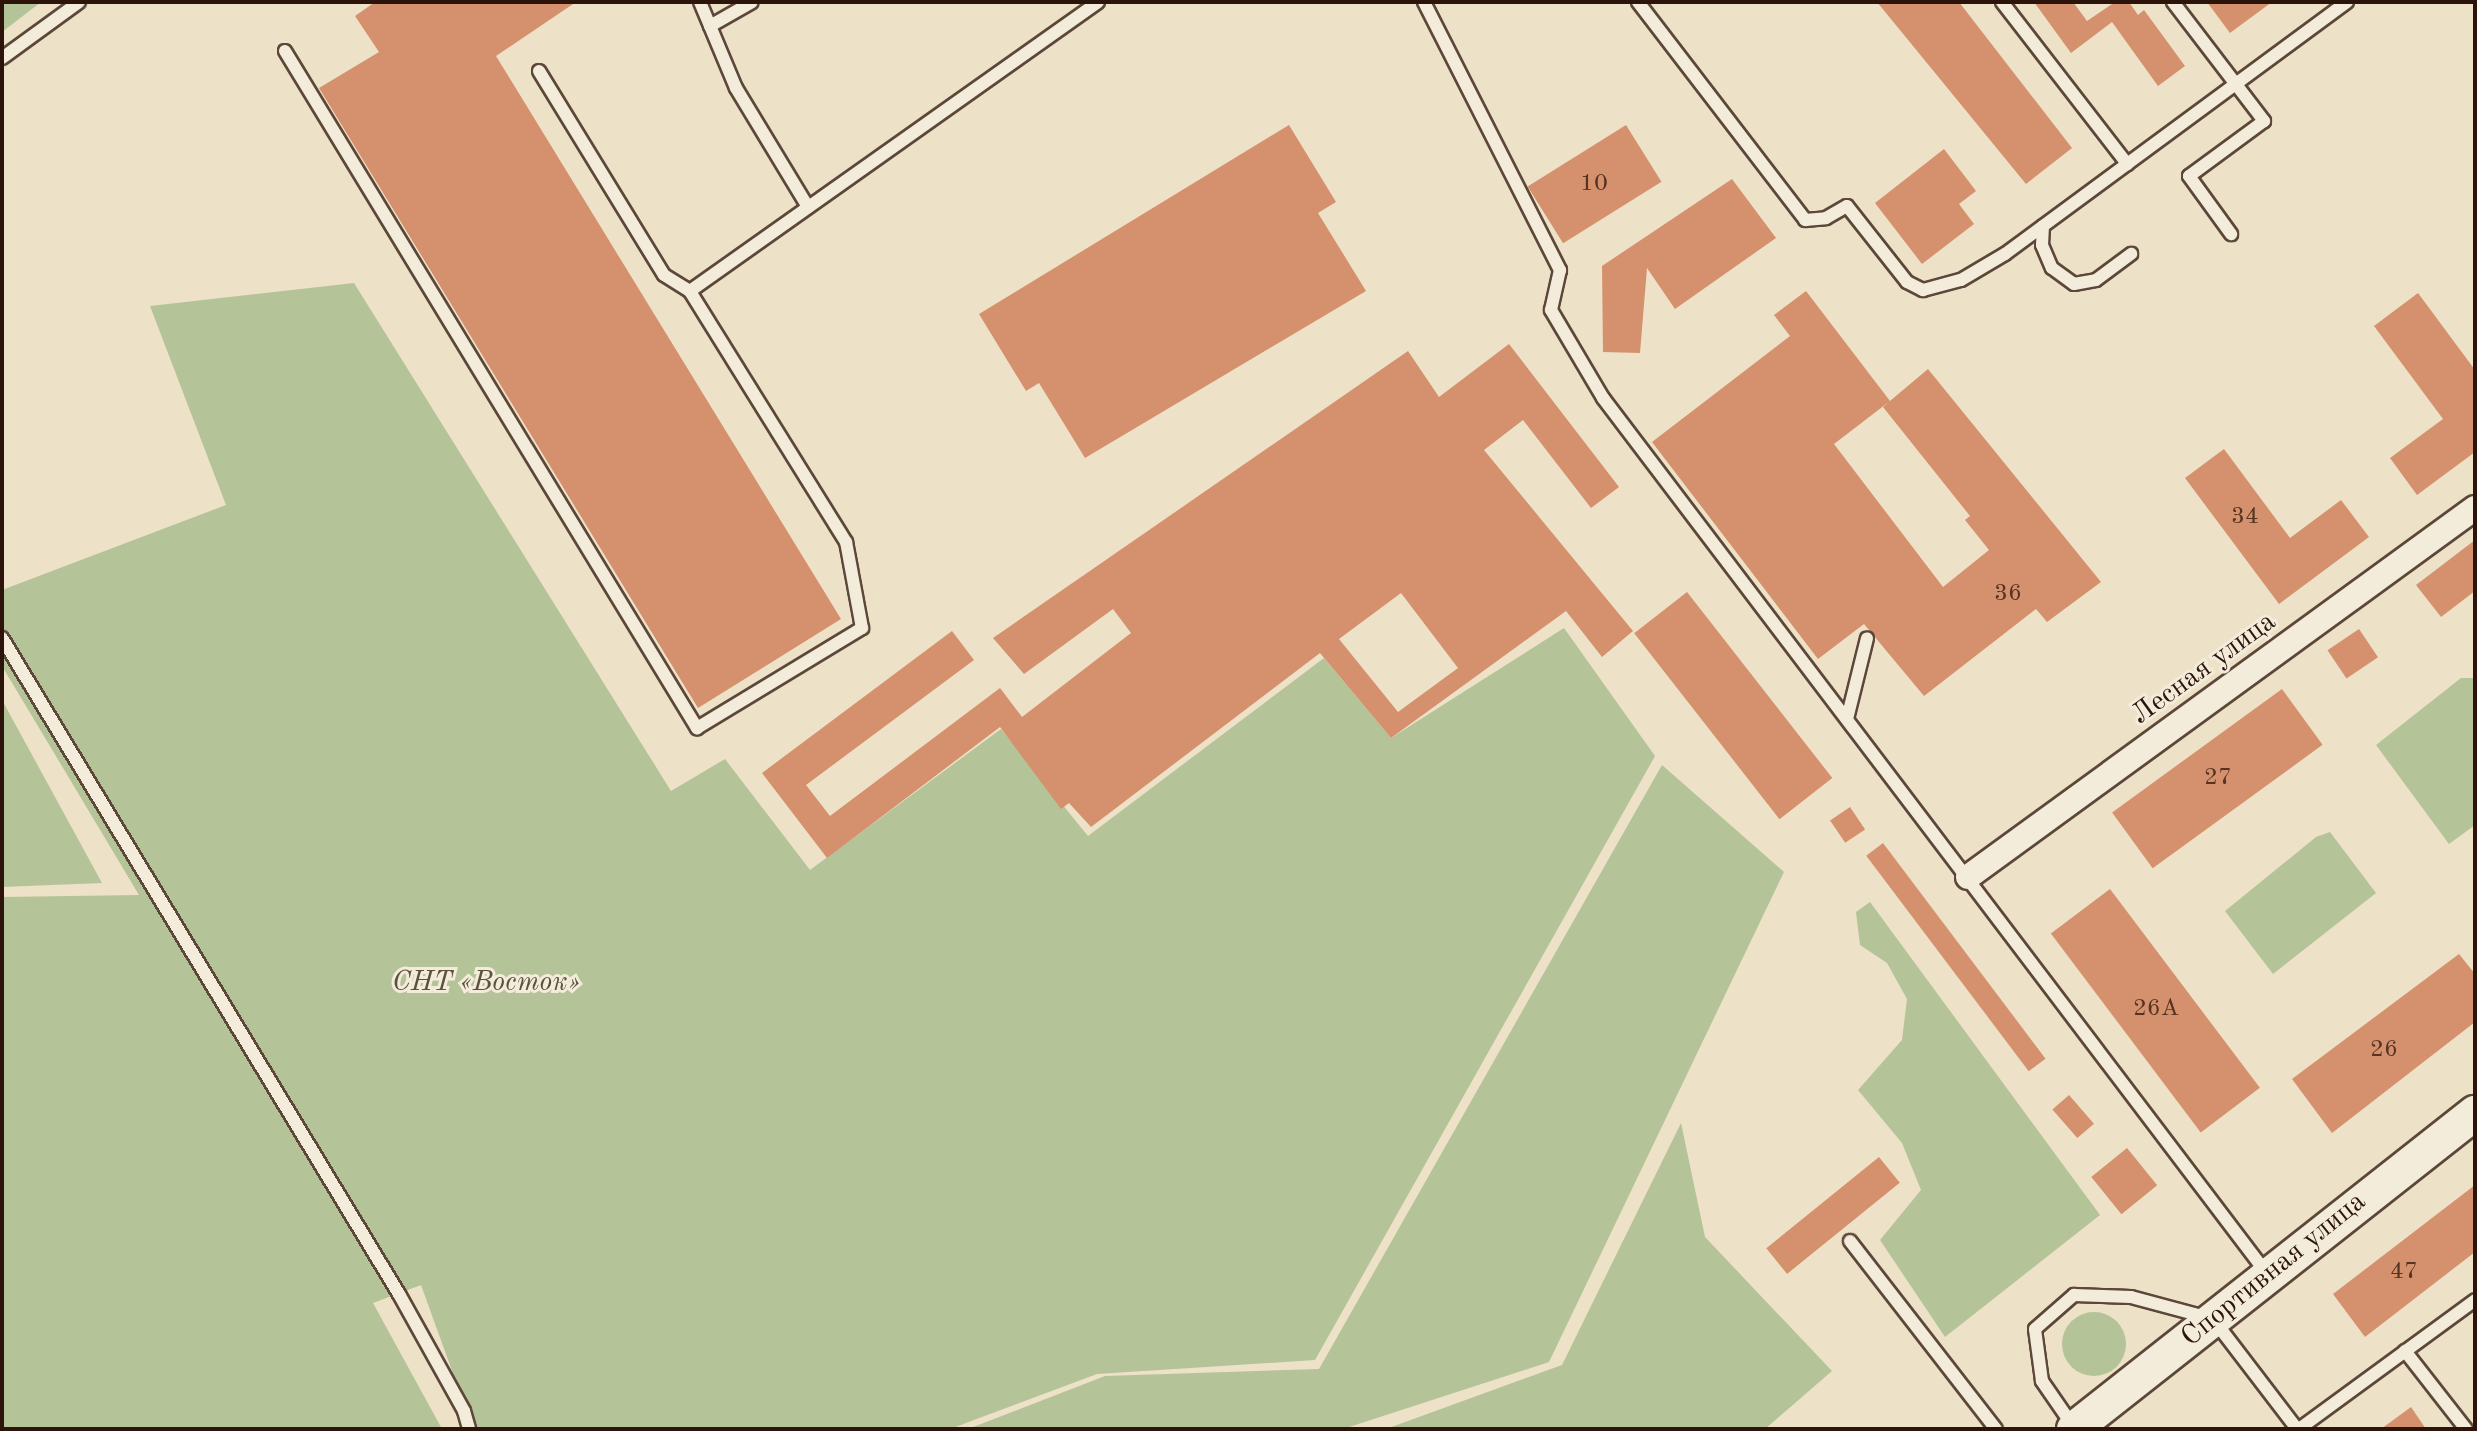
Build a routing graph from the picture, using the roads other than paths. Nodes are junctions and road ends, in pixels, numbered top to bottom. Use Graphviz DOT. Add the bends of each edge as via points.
graph roads {
  1 [pos="79,2"];
  2 [pos="700,2"];
  3 [pos="752,2"];
  4 [pos="1098,2"];
  5 [pos="1424,2"];
  6 [pos="1638,2"];
  7 [pos="2002,2"];
  8 [pos="2173,2"];
  9 [pos="2347,2"];
  10 [pos="710,26"];
  11 [pos="285,51"];
  12 [pos="2,58"];
  13 [pos="539,71"];
  14 [pos="2235,85"];
  15 [pos="2127,164"];
  16 [pos="808,207"];
  17 [pos="2043,226"];
  18 [pos="2231,234"];
  19 [pos="2131,254"];
  20 [pos="690,291"];
  21 [pos="2475,508"];
  22 [pos="2,638"];
  23 [pos="1867,638"];
  24 [pos="1847,719"];
  25 [pos="1968,877"];
  26 [pos="2475,1113"];
  27 [pos="1850,1241"];
  28 [pos="2268,1275"];
  29 [pos="2475,1300"];
  30 [pos="2213,1319"];
  31 [pos="2405,1351"];
  32 [pos="469,1429"];
  33 [pos="1996,1429"];
  34 [pos="2075,1429"];
  35 [pos="2298,1429"];
  36 [pos="2466,1429"];
  1 -- 12 [label="lane"];
  2 -- 10 [label="lane"];
  3 -- 10 [label="lane"];
  4 -- 16 [label="lane"];
  5 -- 24 [label="lane" via="1560,270 1551,310 1603,398"];
  6 -- 17 [label="lane" via="1805,220 1826,218 1847,206 1907,282 1923,290 1961,280"];
  7 -- 15 [label="lane"];
  8 -- 14 [label="lane"];
  9 -- 14 [label="lane"];
  10 -- 16 [label="lane" via="736,88"];
  11 -- 20 [label="lane" via="697,728 862,628 846,542"];
  13 -- 20 [label="lane" via="664,275"];
  14 -- 15 [label="lane"];
  14 -- 18 [label="lane" via="2264,121 2189,176"];
  15 -- 17 [label="lane"];
  16 -- 20 [label="lane"];
  17 -- 19 [label="lane" via="2042,245 2052,268 2074,284 2096,280"];
  21 -- 25 [label="street, Лесная улица"];
  22 -- 32 [label="lane" via="399,1294"];
  23 -- 24 [label="lane"];
  24 -- 25 [label="lane"];
  25 -- 28 [label="lane"];
  26 -- 28 [label="street, Спортивная улица"];
  27 -- 33 [label="lane"];
  28 -- 30 [label="street, Спортивная улица"];
  29 -- 31 [label="lane"];
  30 -- 34 [label="street, Спортивная улица"];
  30 -- 34 [label="lane" via="2131,1297 2074,1295 2035,1329 2042,1381"];
  30 -- 35 [label="lane"];
  31 -- 35 [label="lane"];
  31 -- 36 [label="lane"];
}
